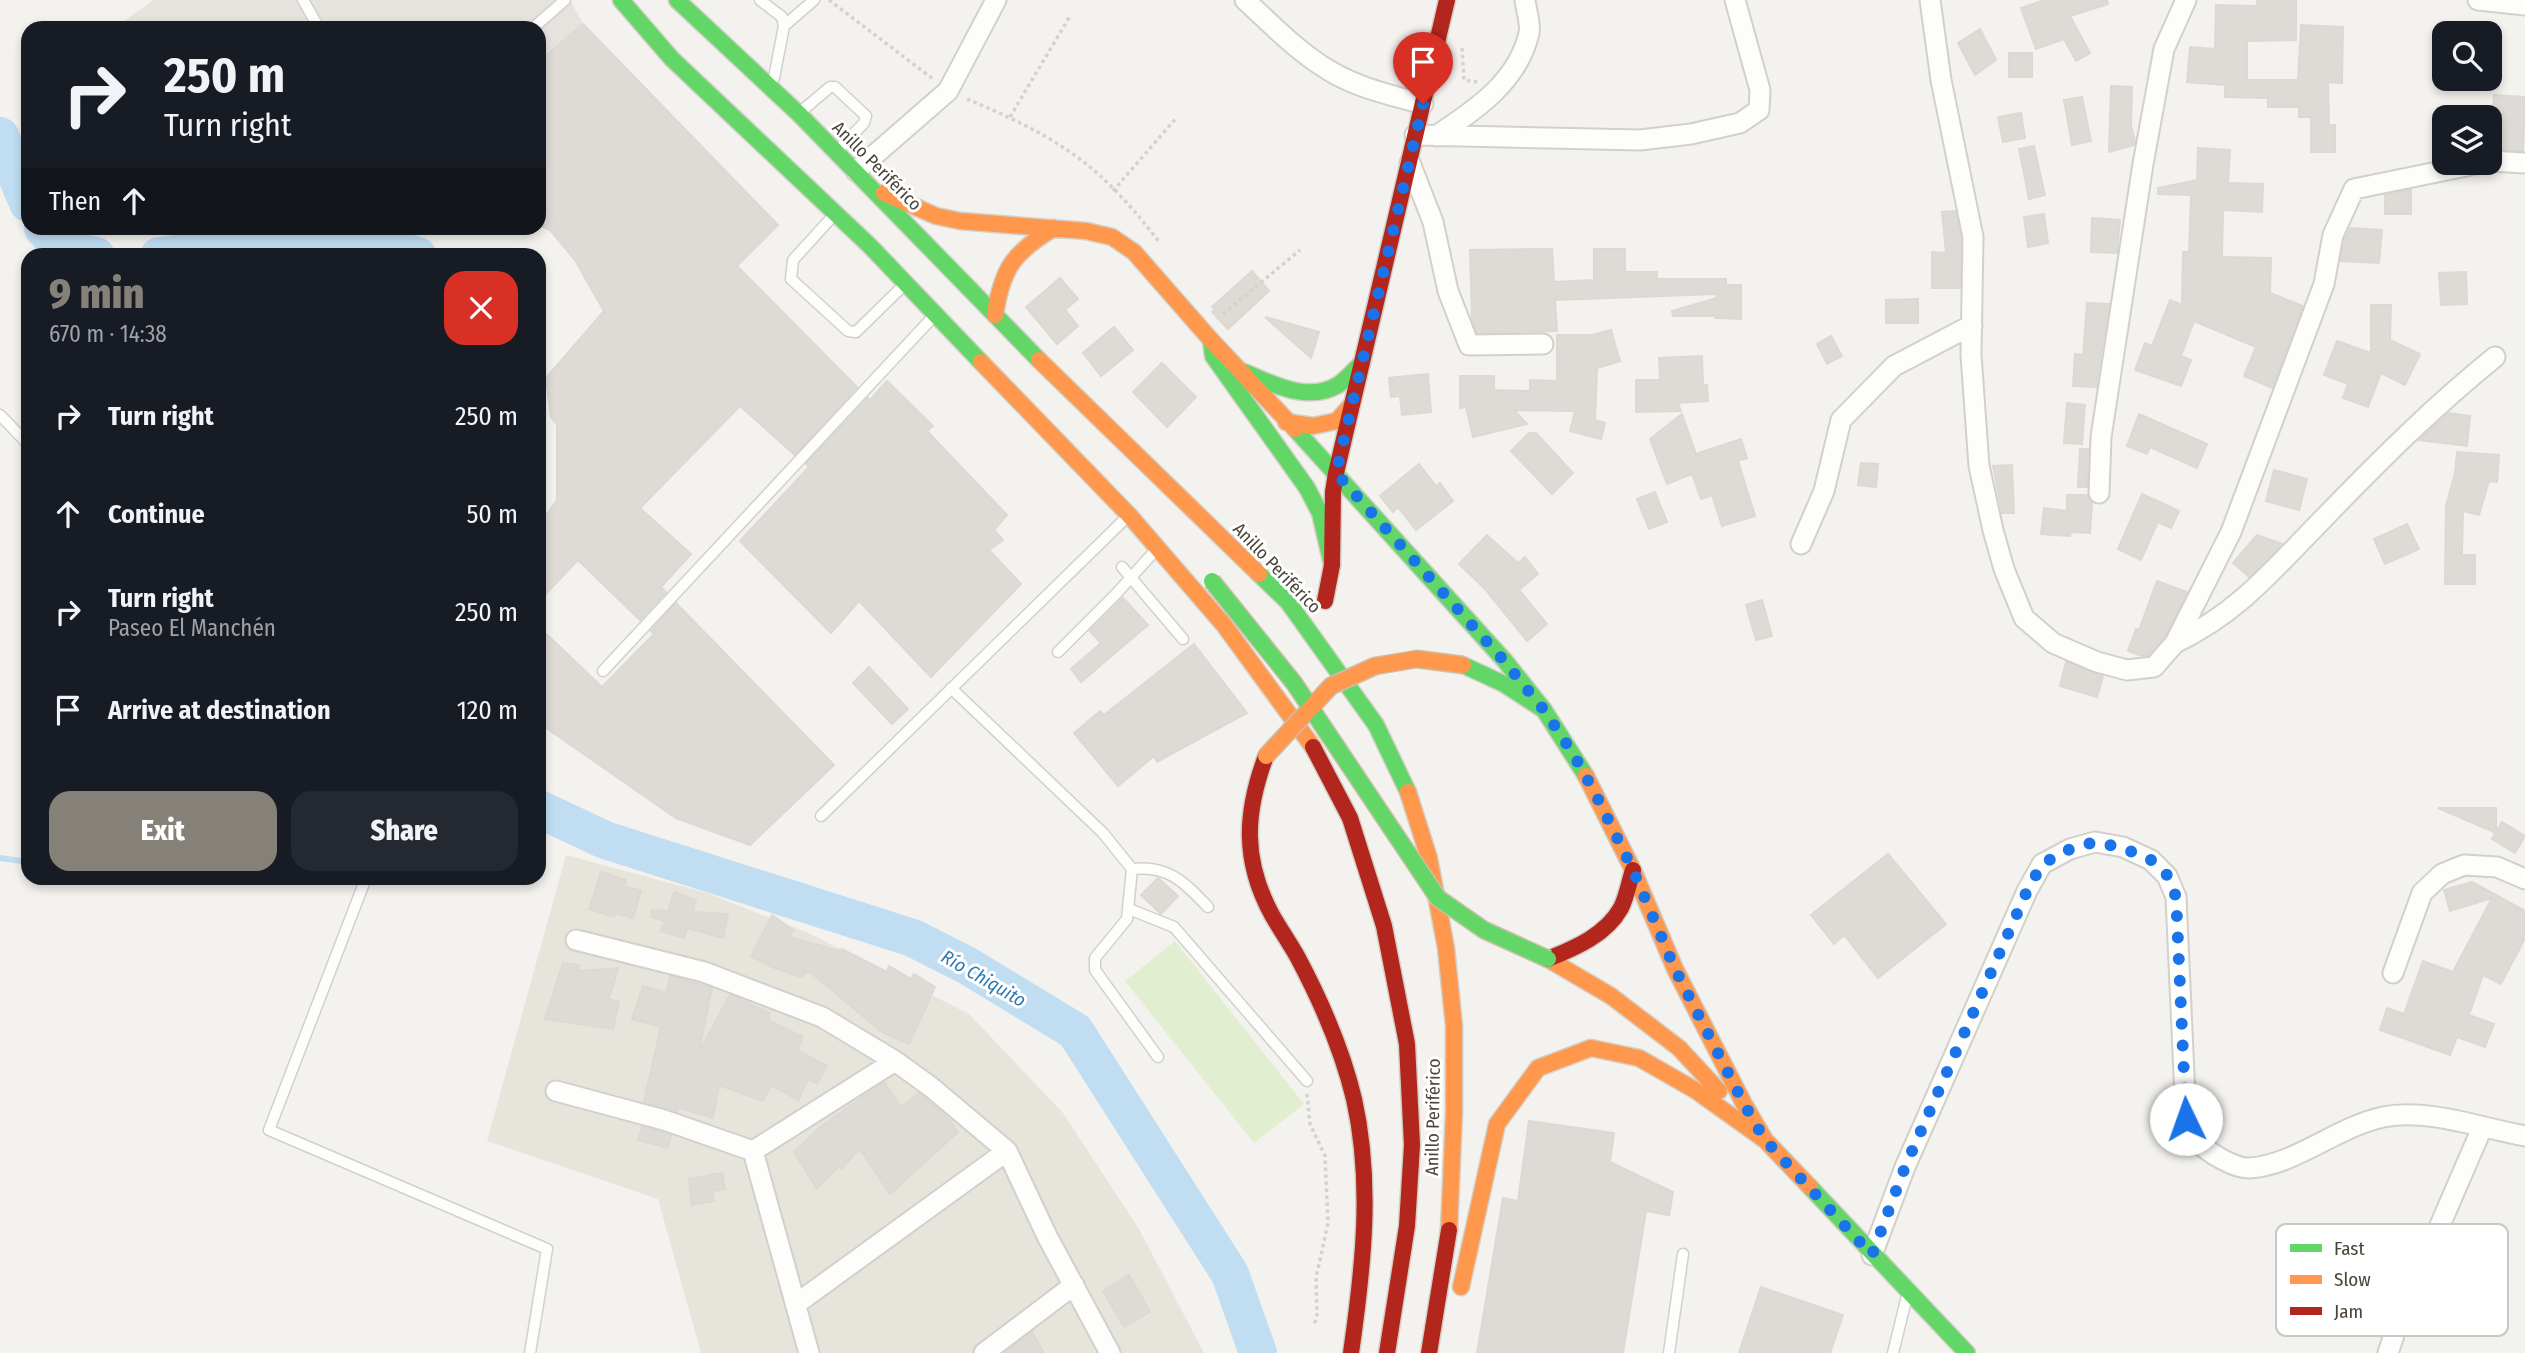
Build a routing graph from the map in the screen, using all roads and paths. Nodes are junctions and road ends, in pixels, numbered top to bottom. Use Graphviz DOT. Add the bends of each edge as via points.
graph roads {
  1 [pos="303,0"];
  2 [pos="565,0"];
  3 [pos="621,0"];
  4 [pos="677,0"];
  5 [pos="760,0"];
  6 [pos="814,0"];
  7 [pos="829,0"];
  8 [pos="996,0"];
  9 [pos="1245,0"];
  10 [pos="1447,0"];
  11 [pos="1525,0"];
  12 [pos="1735,0"];
  13 [pos="1930,0"];
  14 [pos="2186,0"];
  15 [pos="2478,0"];
  16 [pos="2525,5"];
  17 [pos="1070,16"];
  18 [pos="315,21"];
  19 [pos="541,21"];
  20 [pos="784,26"];
  21 [pos="1461,38"];
  22 [pos="1484,83"];
  23 [pos="772,87"];
  24 [pos="948,91"];
  25 [pos="1423,104"];
  26 [pos="799,114"];
  27 [pos="1010,117"];
  28 [pos="1177,117"];
  29 [pos="1415,135"];
  30 [pos="1436,136"];
  31 [pos="837,152"];
  32 [pos="2502,162"];
  33 [pos="1410,163"];
  34 [pos="2525,163"];
  35 [pos="856,171"];
  36 [pos="2432,173"];
  37 [pos="873,187"];
  38 [pos="1113,191"];
  39 [pos="836,214"];
  40 [pos="1054,228"];
  41 [pos="1300,250"];
  42 [pos="906,284"];
  43 [pos="935,315"];
  44 [pos="996,315"];
  45 [pos="1218,317"];
  46 [pos="1972,326"];
  47 [pos="1210,340"];
  48 [pos="1543,344"];
  49 [pos="2495,357"];
  50 [pos="1362,363"];
  51 [pos="1238,370"];
  52 [pos="1352,404"];
  53 [pos="0,415"];
  54 [pos="1286,422"];
  55 [pos="21,437"];
  56 [pos="1071,454"];
  57 [pos="1336,473"];
  58 [pos="2099,493"];
  59 [pos="1129,515"];
  60 [pos="1801,544"];
  61 [pos="1158,547"];
  62 [pos="1183,552"];
  63 [pos="1332,565"];
  64 [pos="1122,567"];
  65 [pos="1207,576"];
  66 [pos="1132,577"];
  67 [pos="1325,601"];
  68 [pos="1183,639"];
  69 [pos="2175,643"];
  70 [pos="1058,652"];
  71 [pos="603,671"];
  72 [pos="951,688"];
  73 [pos="1544,710"];
  74 [pos="821,816"];
  75 [pos="1132,869"];
  76 [pos="1633,870"];
  77 [pos="2525,879"];
  78 [pos="363,885"];
  79 [pos="1208,906"];
  80 [pos="1129,909"];
  81 [pos="576,940"];
  82 [pos="1548,959"];
  83 [pos="2393,974"];
  84 [pos="1158,1057"];
  85 [pos="895,1061"];
  86 [pos="1307,1081"];
  87 [pos="556,1091"];
  88 [pos="2482,1128"];
  89 [pos="2525,1136"];
  90 [pos="1765,1140"];
  91 [pos="753,1151"];
  92 [pos="1007,1151"];
  93 [pos="2441,1224"];
  94 [pos="1683,1254"];
  95 [pos="1872,1255"];
  96 [pos="1074,1284"];
  97 [pos="1908,1291"];
  98 [pos="796,1304"];
  99 [pos="1314,1325"];
  100 [pos="2394,1336"];
  101 [pos="530,1353"];
  102 [pos="809,1353"];
  103 [pos="984,1353"];
  104 [pos="1110,1353"];
  105 [pos="1351,1353"];
  106 [pos="1387,1353"];
  107 [pos="1430,1353"];
  108 [pos="1669,1353"];
  109 [pos="1893,1353"];
  110 [pos="1966,1353"];
  111 [pos="2388,1353"];
  1 -- 18 [label="lane"];
  2 -- 19 [label="lane"];
  3 -- 39 [label="main road, Anillo Periférico" via="672,59"];
  4 -- 23 [label="main road, Anillo Periférico"];
  5 -- 20 [label="lane" via="782,17"];
  6 -- 20 [label="lane"];
  7 -- 24 [label="path"];
  8 -- 24 [label="street"];
  9 -- 25 [label="street" via="1331,72"];
  10 -- 25 [label="main road"];
  11 -- 30 [label="street" via="1529,30 1515,69 1481,106"];
  12 -- 30 [label="street" via="1760,90 1759,110 1740,123 1640,140"];
  13 -- 46 [label="street" via="1973,237"];
  14 -- 58 [label="street" via="2164,49 2143,164 2101,437"];
  15 -- 16 [label="street"];
  17 -- 27 [label="path"];
  20 -- 23 [label="lane"];
  21 -- 22 [label="path" via="1464,79"];
  23 -- 26 [label="main road, Anillo Periférico"];
  24 -- 35 [label="street"];
  25 -- 29 [label="main road"];
  26 -- 31 [label="main road, Anillo Periférico"];
  26 -- 31 [label="lane" via="830,87 839,88 866,121"];
  28 -- 38 [label="path"];
  29 -- 30 [label="street"];
  29 -- 33 [label="main road"];
  31 -- 35 [label="main road, Anillo Periférico"];
  32 -- 34 [label="street"];
  33 -- 48 [label="street" via="1433,222 1448,291 1469,345"];
  33 -- 50 [label="main road"];
  35 -- 37 [label="main road, Anillo Periférico"];
  36 -- 69 [label="street" via="2354,189 2333,235 2324,284 2231,532"];
  37 -- 40 [label="main road" via="936,216"];
  37 -- 44 [label="main road, Anillo Periférico"];
  39 -- 42 [label="main road, Anillo Periférico"];
  39 -- 42 [label="lane" via="793,260 791,279 848,331 856,332"];
  40 -- 44 [label="main road" via="1012,259 998,288"];
  40 -- 47 [label="main road" via="1112,237 1134,252"];
  41 -- 45 [label="path"];
  42 -- 43 [label="main road, Anillo Periférico"];
  43 -- 56 [label="main road, Anillo Periférico"];
  43 -- 71 [label="lane"];
  44 -- 107 [label="main road, Anillo Periférico" via="1288,602 1376,724 1406,784 1429,858 1446,948 1454,1026 1449,1227"];
  46 -- 60 [label="street" via="1894,366 1841,420 1824,491"];
  46 -- 69 [label="street" via="1979,466 2004,569 2024,618 2053,643 2127,670 2154,667"];
  47 -- 51 [label="main road"];
  47 -- 63 [label="main road" via="1213,356 1307,488 1320,513"];
  49 -- 69 [label="street" via="2443,400 2270,577 2207,628"];
  50 -- 51 [label="main road" via="1336,386 1309,394"];
  50 -- 52 [label="main road"];
  51 -- 54 [label="main road"];
  52 -- 54 [label="main road" via="1337,421 1313,426"];
  52 -- 57 [label="main road"];
  53 -- 55 [label="lane"];
  54 -- 57 [label="main road"];
  56 -- 59 [label="main road, Anillo Periférico"];
  56 -- 62 [label="main road" via="1133,503"];
  57 -- 63 [label="main road"];
  57 -- 73 [label="main road"];
  59 -- 61 [label="main road, Anillo Periférico"];
  59 -- 72 [label="lane"];
  61 -- 66 [label="lane"];
  61 -- 106 [label="main road, Anillo Periférico" via="1224,625 1314,748 1350,818 1384,926 1407,1044 1412,1145 1407,1226"];
  63 -- 67 [label="main road"];
  64 -- 66 [label="lane"];
  65 -- 82 [label="main road, bridge" via="1294,683 1438,898 1484,930"];
  66 -- 68 [label="lane"];
  66 -- 70 [label="lane"];
  72 -- 74 [label="lane"];
  72 -- 75 [label="lane" via="1103,834"];
  73 -- 76 [label="main road" via="1583,771"];
  73 -- 105 [label="main road, bridge" via="1464,664 1417,659 1375,666 1331,686 1266,756 1253,794 1249,825 1254,866 1271,912 1330,1023 1354,1100 1362,1152 1364,1221 1362,1278"];
  75 -- 79 [label="lane" via="1149,867 1169,873"];
  75 -- 80 [label="lane"];
  76 -- 82 [label="main road" via="1621,908 1600,932"];
  76 -- 90 [label="main road" via="1675,969"];
  77 -- 83 [label="street" via="2497,867 2464,865 2442,874 2422,893"];
  78 -- 101 [label="lane" via="269,1130 547,1249"];
  80 -- 84 [label="lane" via="1127,919 1095,958 1095,970"];
  80 -- 86 [label="lane" via="1174,927"];
  81 -- 85 [label="street" via="704,972 822,1017"];
  82 -- 90 [label="main road" via="1611,996 1679,1048"];
  85 -- 91 [label="street"];
  85 -- 92 [label="street"];
  86 -- 99 [label="path" via="1310,1124 1325,1156 1328,1223 1316,1278"];
  87 -- 91 [label="street" via="664,1120"];
  88 -- 89 [label="street"];
  88 -- 93 [label="street"];
  88 -- 95 [label="street" via="2424,1115 2385,1117 2348,1127 2283,1160 2248,1169 2220,1159 2196,1141 2186,1119 2176,897 2168,876 2151,860 2095,842 2042,864 2027,891 1905,1167"];
  90 -- 95 [label="main road"];
  90 -- 107 [label="main road" via="1695,1090 1639,1058 1591,1048 1538,1068 1497,1124 1454,1310"];
  91 -- 98 [label="street"];
  92 -- 96 [label="street"];
  92 -- 98 [label="street"];
  94 -- 108 [label="lane"];
  95 -- 97 [label="main road"];
  96 -- 103 [label="street"];
  96 -- 104 [label="street"];
  97 -- 109 [label="lane"];
  97 -- 110 [label="main road"];
  98 -- 102 [label="street"];
  100 -- 111 [label="street"];
}
